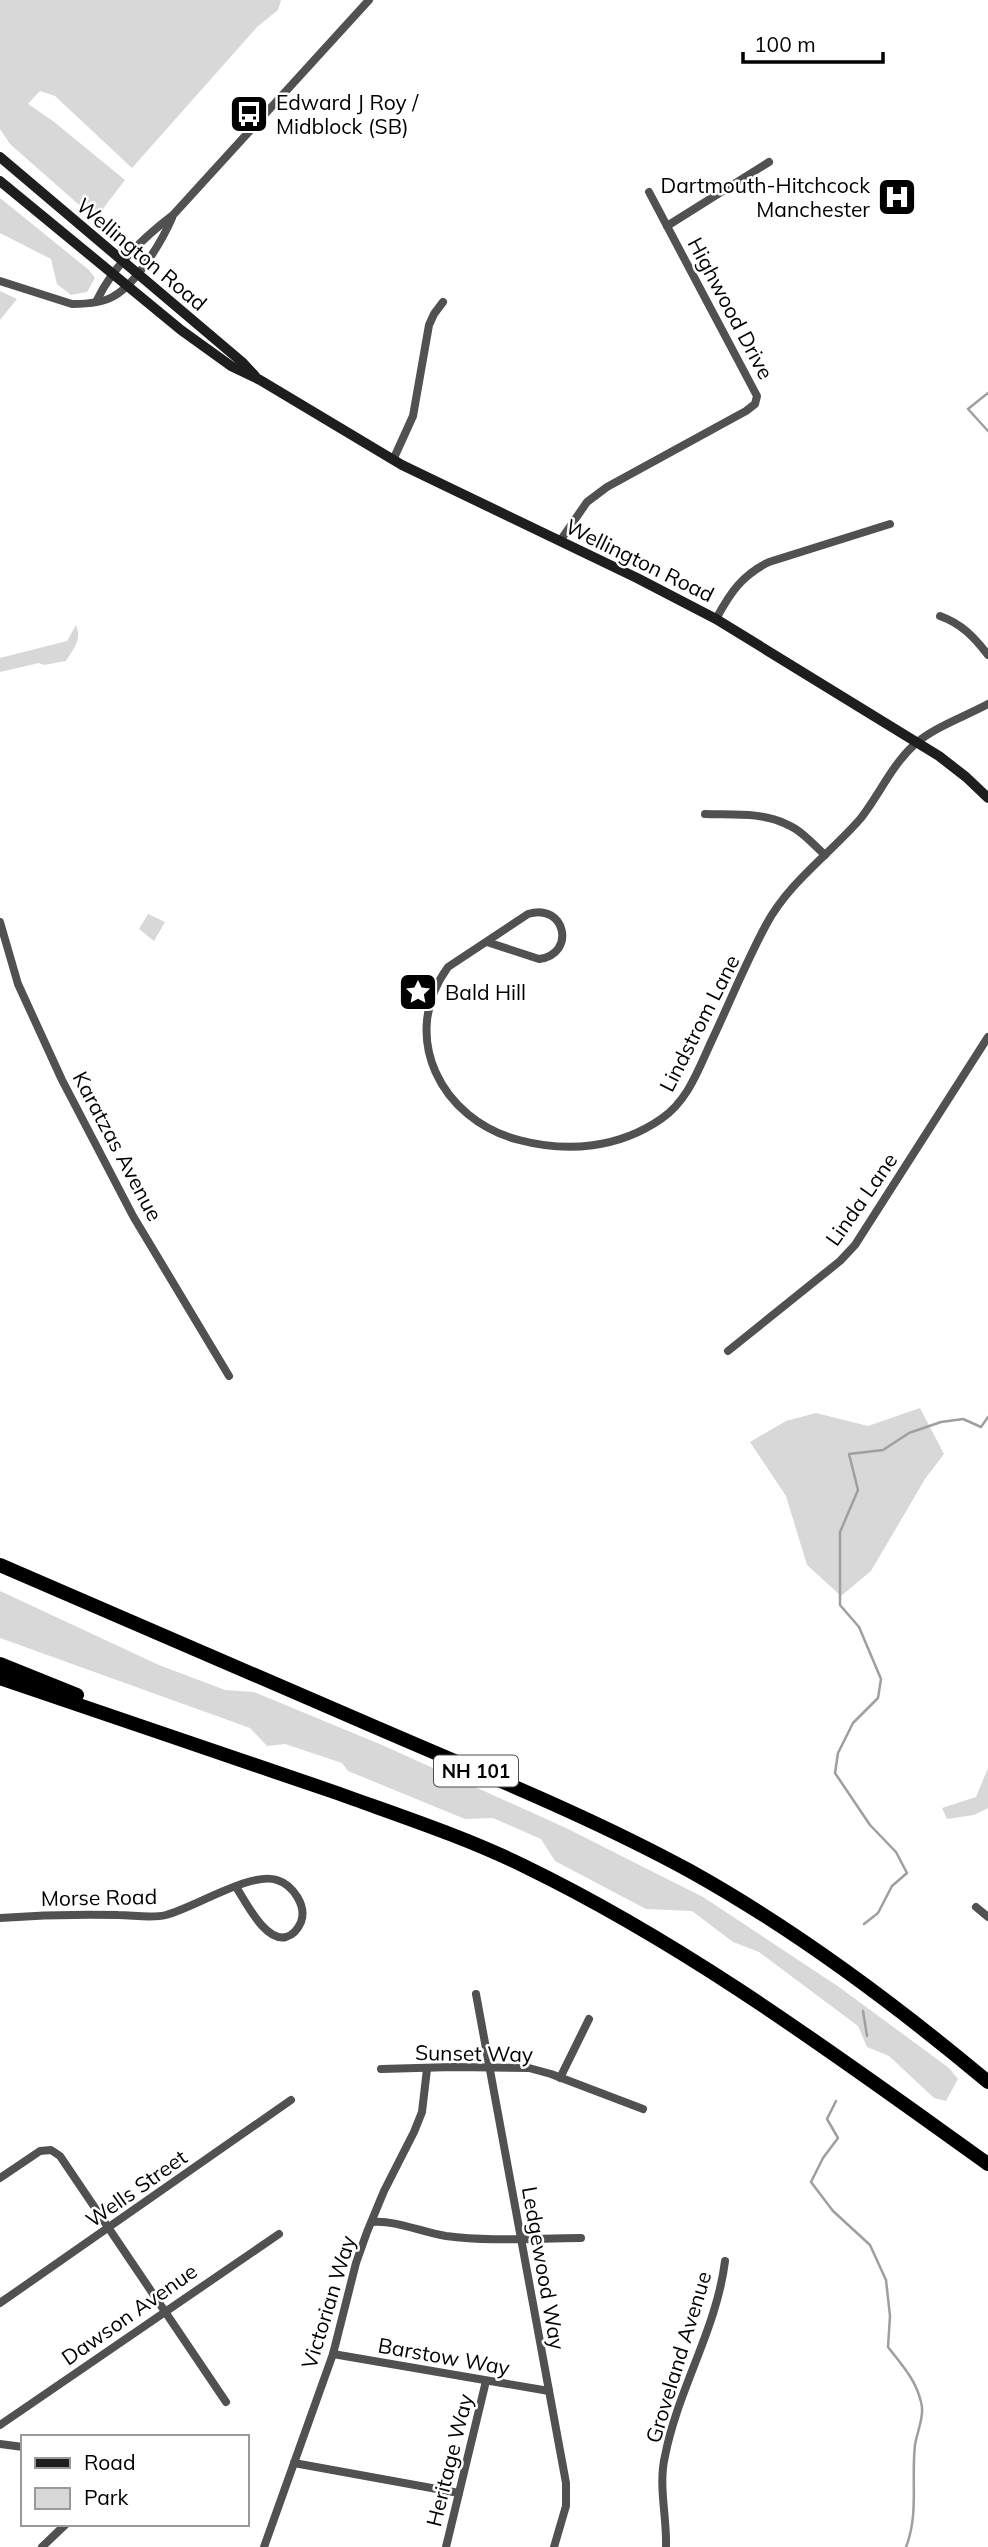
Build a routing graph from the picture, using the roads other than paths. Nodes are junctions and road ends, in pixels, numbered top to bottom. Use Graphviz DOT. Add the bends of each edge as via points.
graph roads {
  1 [pos="369,0"];
  2 [pos="0,157"];
  3 [pos="769,162"];
  4 [pos="0,181"];
  5 [pos="649,192"];
  6 [pos="173,215"];
  7 [pos="667,226"];
  8 [pos="123,263"];
  9 [pos="113,274"];
  10 [pos="137,274"];
  11 [pos="0,281"];
  12 [pos="127,286"];
  13 [pos="97,300"];
  14 [pos="443,302"];
  15 [pos="260,380"];
  16 [pos="393,460"];
  17 [pos="890,524"];
  18 [pos="560,541"];
  19 [pos="940,616"];
  20 [pos="716,619"];
  21 [pos="988,655"];
  22 [pos="988,704"];
  23 [pos="916,743"];
  24 [pos="988,798"];
  25 [pos="705,814"];
  26 [pos="825,855"];
  27 [pos="0,922"];
  28 [pos="487,942"];
  29 [pos="988,1037"];
  30 [pos="728,1351"];
  31 [pos="229,1376"];
  32 [pos="0,1564"];
  33 [pos="0,1664"];
  34 [pos="0,1678"];
  35 [pos="179,1737"];
  36 [pos="236,1887"];
  37 [pos="976,1906"];
  38 [pos="988,1917"];
  39 [pos="0,1918"];
  40 [pos="476,1994"];
  41 [pos="589,2019"];
  42 [pos="490,2067"];
  43 [pos="381,2069"];
  44 [pos="427,2069"];
  45 [pos="560,2078"];
  46 [pos="988,2082"];
  47 [pos="291,2100"];
  48 [pos="643,2109"];
  49 [pos="988,2164"];
  50 [pos="0,2178"];
  51 [pos="372,2222"];
  52 [pos="110,2227"];
  53 [pos="279,2234"];
  54 [pos="521,2238"];
  55 [pos="581,2238"];
  56 [pos="725,2261"];
  57 [pos="0,2303"];
  58 [pos="166,2310"];
  59 [pos="333,2354"];
  60 [pos="486,2381"];
  61 [pos="549,2391"];
  62 [pos="226,2402"];
  63 [pos="0,2425"];
  64 [pos="0,2444"];
  65 [pos="21,2446"];
  66 [pos="294,2463"];
  67 [pos="459,2493"];
  68 [pos="63,2526"];
  69 [pos="42,2547"];
  70 [pos="264,2547"];
  71 [pos="446,2547"];
  72 [pos="554,2547"];
  73 [pos="666,2547"];
  1 -- 6 [label="street"];
  2 -- 8 [label="main road, Wellington Road"];
  3 -- 7 [label="street"];
  4 -- 9 [label="main road, Wellington Road"];
  5 -- 7 [label="street, Highwood Drive"];
  6 -- 8 [label="street"];
  6 -- 10 [label="street"];
  7 -- 18 [label="street, Highwood Drive" via="757,396 755,404 607,486 587,502"];
  8 -- 9 [label="street"];
  8 -- 10 [label="main road, Wellington Road"];
  9 -- 12 [label="main road, Wellington Road"];
  9 -- 13 [label="street"];
  10 -- 12 [label="street"];
  10 -- 15 [label="main road, Wellington Road"];
  11 -- 13 [label="street" via="72,304"];
  12 -- 13 [label="street" via="113,297"];
  12 -- 15 [label="main road, Wellington Road" via="217,357"];
  14 -- 16 [label="street" via="429,325 412,416"];
  15 -- 16 [label="main road, Wellington Road"];
  16 -- 18 [label="main road, Wellington Road"];
  17 -- 20 [label="street" via="757,568 735,586"];
  18 -- 20 [label="main road, Wellington Road"];
  19 -- 21 [label="street" via="967,631"];
  20 -- 23 [label="main road, Wellington Road"];
  22 -- 23 [label="street"];
  23 -- 24 [label="main road, Wellington Road" via="953,766"];
  23 -- 26 [label="street, Lindstrom Lane" via="864,814"];
  25 -- 26 [label="street" via="771,818 794,828"];
  26 -- 28 [label="street, Lindstrom Lane" via="783,899 765,926 681,1101 662,1119 616,1142 576,1147 517,1140 477,1120 445,1088 427,1049 429,1003 448,967"];
  27 -- 31 [label="street, Karatzas Avenue" via="27,1006 92,1139"];
  28 -- 28 [label="street, Lindstrom Lane" via="539,959 554,954 563,932 556,919 536,912"];
  29 -- 30 [label="street, Linda Lane" via="855,1245"];
  32 -- 46 [label="highway, NH 101" via="655,1853 830,1960"];
  33 -- 35 [label="highway"];
  34 -- 35 [label="highway"];
  35 -- 49 [label="highway" via="411,1819 567,1889 717,1975"];
  36 -- 36 [label="street, Morse Road" via="278,1880 301,1903 300,1926 293,1934 273,1936"];
  36 -- 39 [label="street, Morse Road" via="165,1915"];
  37 -- 38 [label="street"];
  40 -- 42 [label="street, Ledgewood Way"];
  41 -- 45 [label="street"];
  42 -- 44 [label="street, Sunset Way"];
  42 -- 45 [label="street, Sunset Way" via="529,2068"];
  42 -- 54 [label="street, Ledgewood Way"];
  43 -- 44 [label="street, Sunset Way"];
  44 -- 51 [label="street, Victorian Way" via="422,2112"];
  45 -- 48 [label="street, Sunset Way"];
  47 -- 52 [label="street, Wells Street"];
  50 -- 52 [label="street" via="40,2151 51,2150 67,2165"];
  51 -- 54 [label="street" via="457,2237"];
  51 -- 59 [label="street, Victorian Way" via="356,2263"];
  52 -- 57 [label="street, Wells Street"];
  52 -- 58 [label="street"];
  53 -- 58 [label="street, Dawson Avenue"];
  54 -- 55 [label="street"];
  54 -- 61 [label="street, Ledgewood Way"];
  56 -- 73 [label="street, Groveland Avenue" via="720,2293 664,2459"];
  58 -- 62 [label="street"];
  58 -- 63 [label="street, Dawson Avenue"];
  59 -- 60 [label="street, Barstow Way"];
  59 -- 66 [label="street, Victorian Way"];
  60 -- 61 [label="street, Barstow Way"];
  60 -- 67 [label="street, Heritage Way"];
  61 -- 72 [label="street, Ledgewood Way" via="566,2494"];
  64 -- 65 [label="street"];
  66 -- 67 [label="street"];
  66 -- 70 [label="street, Victorian Way"];
  67 -- 71 [label="street, Heritage Way"];
  68 -- 69 [label="street"];
}
